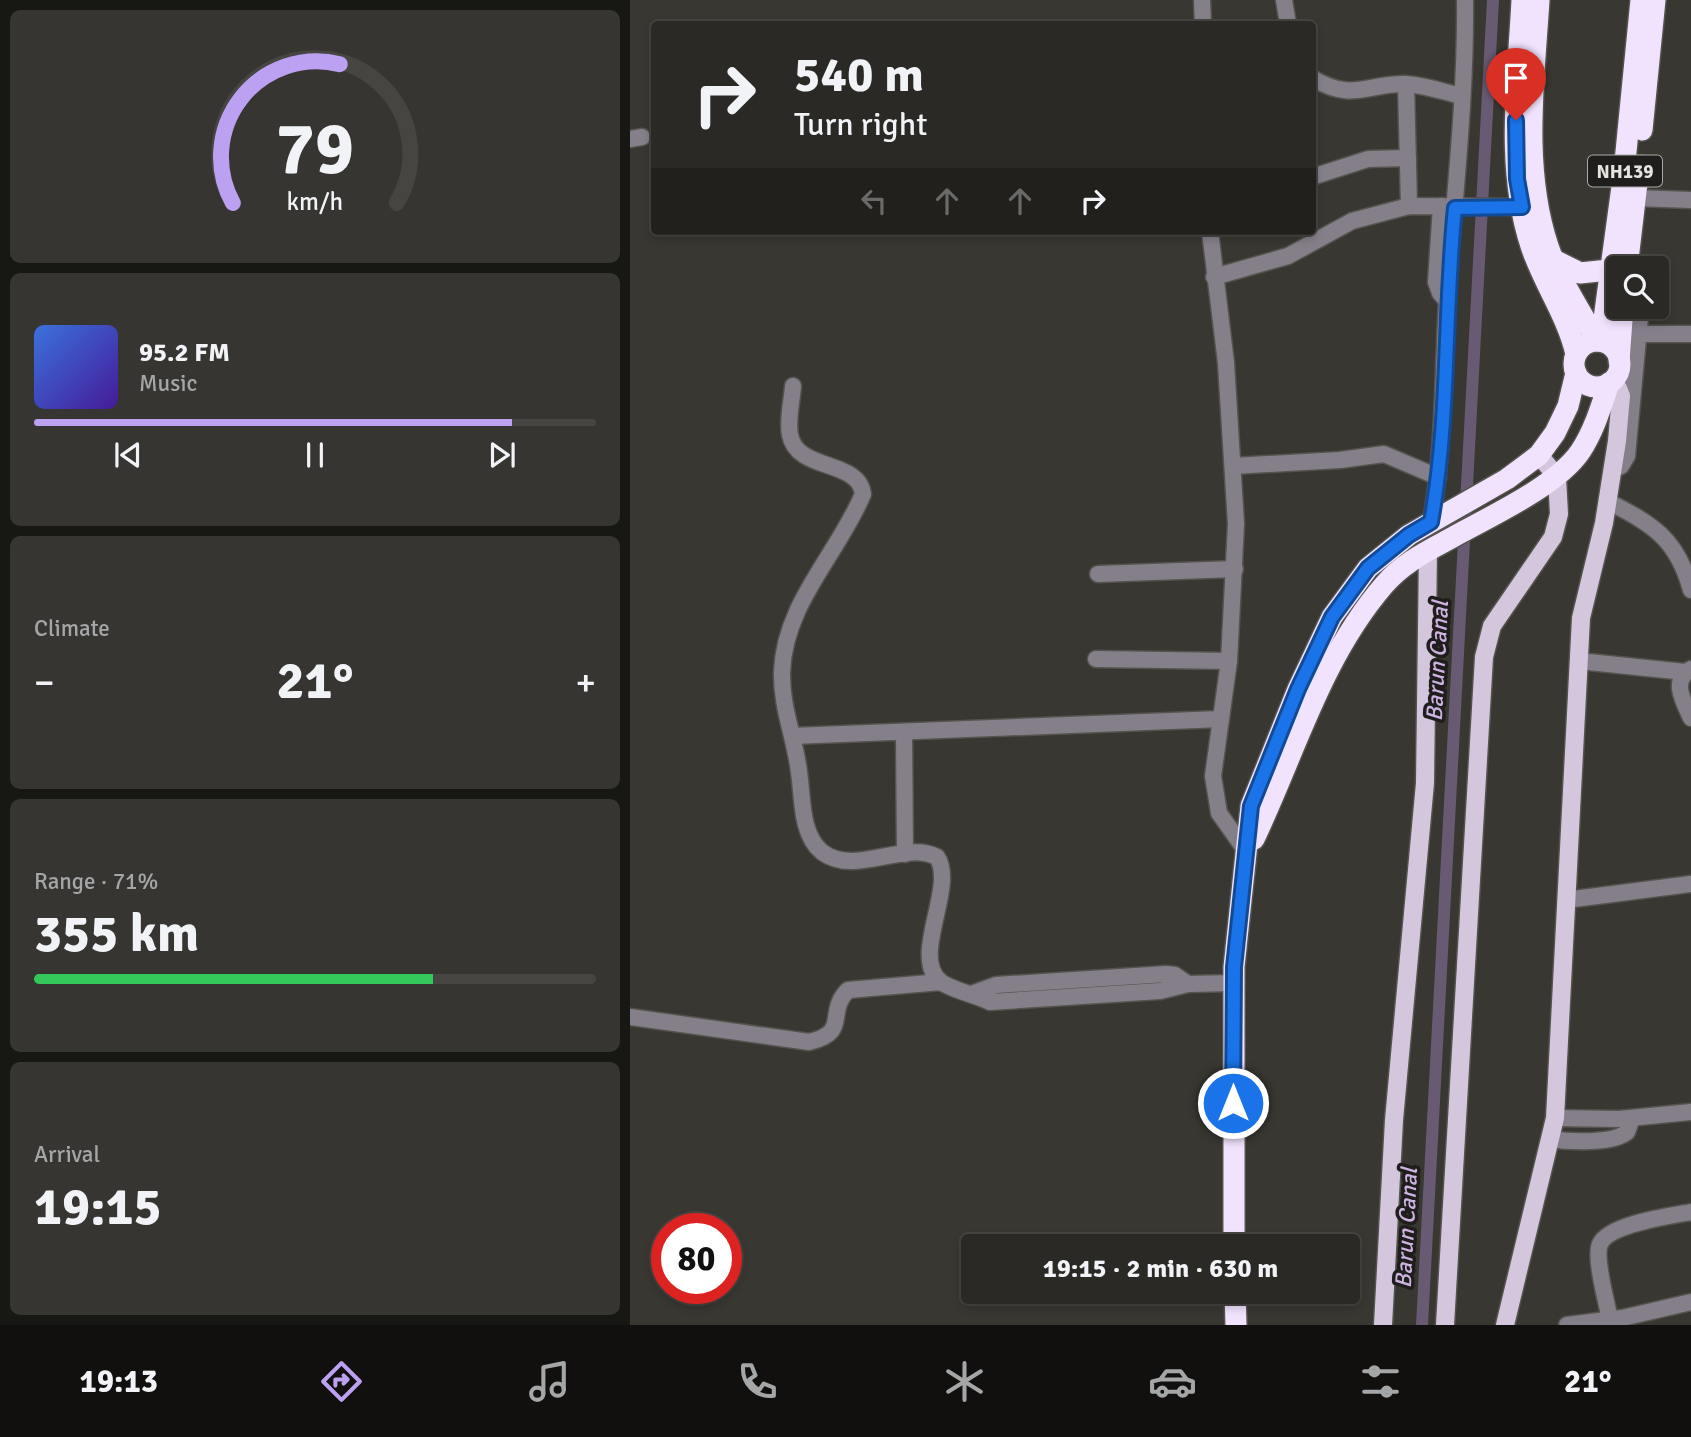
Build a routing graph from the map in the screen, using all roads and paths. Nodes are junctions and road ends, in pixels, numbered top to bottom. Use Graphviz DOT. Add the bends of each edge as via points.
graph roads {
  1 [pos="1202,0"];
  2 [pos="1284,0"];
  3 [pos="1465,0"];
  4 [pos="1522,0"];
  5 [pos="1539,0"];
  6 [pos="1641,0"];
  7 [pos="1655,0"];
  8 [pos="1202,21"];
  9 [pos="1288,21"];
  10 [pos="1316,80"];
  11 [pos="1406,84"];
  12 [pos="1462,96"];
  13 [pos="1408,158"];
  14 [pos="1316,176"];
  15 [pos="1635,198"];
  16 [pos="1691,200"];
  17 [pos="1409,206"];
  18 [pos="1448,207"];
  19 [pos="1522,207"];
  20 [pos="1210,235"];
  21 [pos="1622,256"];
  22 [pos="1623,256"];
  23 [pos="1554,260"];
  24 [pos="1606,266"];
  25 [pos="1214,276"];
  26 [pos="1606,317"];
  27 [pos="1621,319"];
  28 [pos="1640,319"];
  29 [pos="1639,334"];
  30 [pos="1691,334"];
  31 [pos="1599,341"];
  32 [pos="1576,364"];
  33 [pos="1614,375"];
  34 [pos="793,386"];
  35 [pos="1539,455"];
  36 [pos="1233,466"];
  37 [pos="1612,470"];
  38 [pos="1438,477"];
  39 [pos="1557,477"];
  40 [pos="1607,501"];
  41 [pos="1437,518"];
  42 [pos="1436,546"];
  43 [pos="1235,569"];
  44 [pos="1098,574"];
  45 [pos="1690,586"];
  46 [pos="1096,659"];
  47 [pos="1229,661"];
  48 [pos="1579,661"];
  49 [pos="1688,670"];
  50 [pos="1691,718"];
  51 [pos="1221,719"];
  52 [pos="904,732"];
  53 [pos="792,736"];
  54 [pos="1248,852"];
  55 [pos="905,854"];
  56 [pos="1691,884"];
  57 [pos="1566,900"];
  58 [pos="941,982"];
  59 [pos="1234,983"];
  60 [pos="630,1017"];
  61 [pos="1691,1112"];
  62 [pos="1555,1118"];
  63 [pos="1632,1118"];
  64 [pos="1550,1139"];
  65 [pos="1691,1212"];
  66 [pos="1234,1234"];
  67 [pos="1691,1302"];
  68 [pos="1236,1304"];
  69 [pos="1610,1320"];
  70 [pos="1638,1320"];
  71 [pos="1236,1325"];
  72 [pos="1383,1325"];
  73 [pos="1445,1325"];
  74 [pos="1505,1325"];
  75 [pos="1567,1325"];
  1 -- 8 [label="street"];
  2 -- 9 [label="street"];
  3 -- 12 [label="street"];
  4 -- 19 [label="highway" via="1516,120"];
  5 -- 23 [label="highway" via="1533,170 1538,207"];
  6 -- 21 [label="highway, NH139"];
  7 -- 15 [label="highway, NH139"];
  10 -- 11 [label="street" via="1360,91"];
  11 -- 12 [label="street"];
  11 -- 13 [label="street"];
  12 -- 18 [label="street"];
  13 -- 14 [label="street" via="1368,159"];
  13 -- 17 [label="street"];
  15 -- 16 [label="street"];
  15 -- 22 [label="highway, NH139"];
  17 -- 18 [label="street"];
  17 -- 25 [label="street" via="1352,221 1288,256"];
  18 -- 19 [label="street"];
  18 -- 38 [label="street"];
  19 -- 32 [label="highway" via="1530,245 1567,323"];
  20 -- 25 [label="street"];
  23 -- 24 [label="highway" via="1580,273"];
  23 -- 31 [label="highway"];
  25 -- 36 [label="street"];
  26 -- 31 [label="highway, NH139"];
  27 -- 33 [label="highway"];
  28 -- 29 [label="street"];
  29 -- 30 [label="street"];
  29 -- 37 [label="street" via="1627,456 1621,467"];
  31 -- 32 [label="highway" via="1585,345"];
  31 -- 33 [label="highway" via="1615,349"];
  32 -- 33 [label="highway" via="1590,386"];
  32 -- 35 [label="highway" via="1568,406"];
  33 -- 37 [label="main road" via="1621,411"];
  33 -- 39 [label="highway" via="1597,422 1580,452"];
  34 -- 53 [label="street" via="793,444 806,457 850,475 863,494 788,634 782,672"];
  35 -- 39 [label="main road"];
  35 -- 41 [label="highway"];
  36 -- 38 [label="street" via="1384,454"];
  36 -- 43 [label="street"];
  37 -- 40 [label="main road"];
  38 -- 41 [label="street"];
  39 -- 42 [label="highway"];
  39 -- 73 [label="main road" via="1559,514 1553,537 1492,626 1484,657"];
  40 -- 45 [label="street" via="1664,536 1681,560"];
  40 -- 48 [label="main road" via="1581,618"];
  41 -- 54 [label="highway" via="1368,568 1332,617 1251,806"];
  42 -- 54 [label="highway" via="1386,582 1351,625"];
  42 -- 72 [label="main road" via="1425,783 1394,1120"];
  43 -- 44 [label="street"];
  43 -- 47 [label="street"];
  46 -- 47 [label="street"];
  47 -- 51 [label="street"];
  48 -- 49 [label="street"];
  48 -- 57 [label="main road"];
  49 -- 50 [label="street" via="1679,683"];
  51 -- 52 [label="street"];
  51 -- 54 [label="street" via="1214,798 1219,813"];
  52 -- 53 [label="street"];
  52 -- 55 [label="street"];
  53 -- 55 [label="street" via="808,831 823,853 847,859"];
  54 -- 59 [label="highway" via="1238,912"];
  55 -- 58 [label="street" via="930,854 937,857 943,870 930,963"];
  56 -- 57 [label="street"];
  57 -- 62 [label="main road"];
  58 -- 59 [label="street" via="990,1002"];
  58 -- 60 [label="street" via="848,990 841,998 833,1032 809,1042"];
  59 -- 66 [label="highway"];
  61 -- 63 [label="street"];
  62 -- 63 [label="street"];
  62 -- 64 [label="main road"];
  63 -- 64 [label="street" via="1628,1132 1615,1138"];
  64 -- 74 [label="main road"];
  65 -- 69 [label="street" via="1625,1227 1600,1244"];
  67 -- 70 [label="street"];
  68 -- 71 [label="highway"];
  69 -- 70 [label="street"];
  69 -- 75 [label="street"];
}
